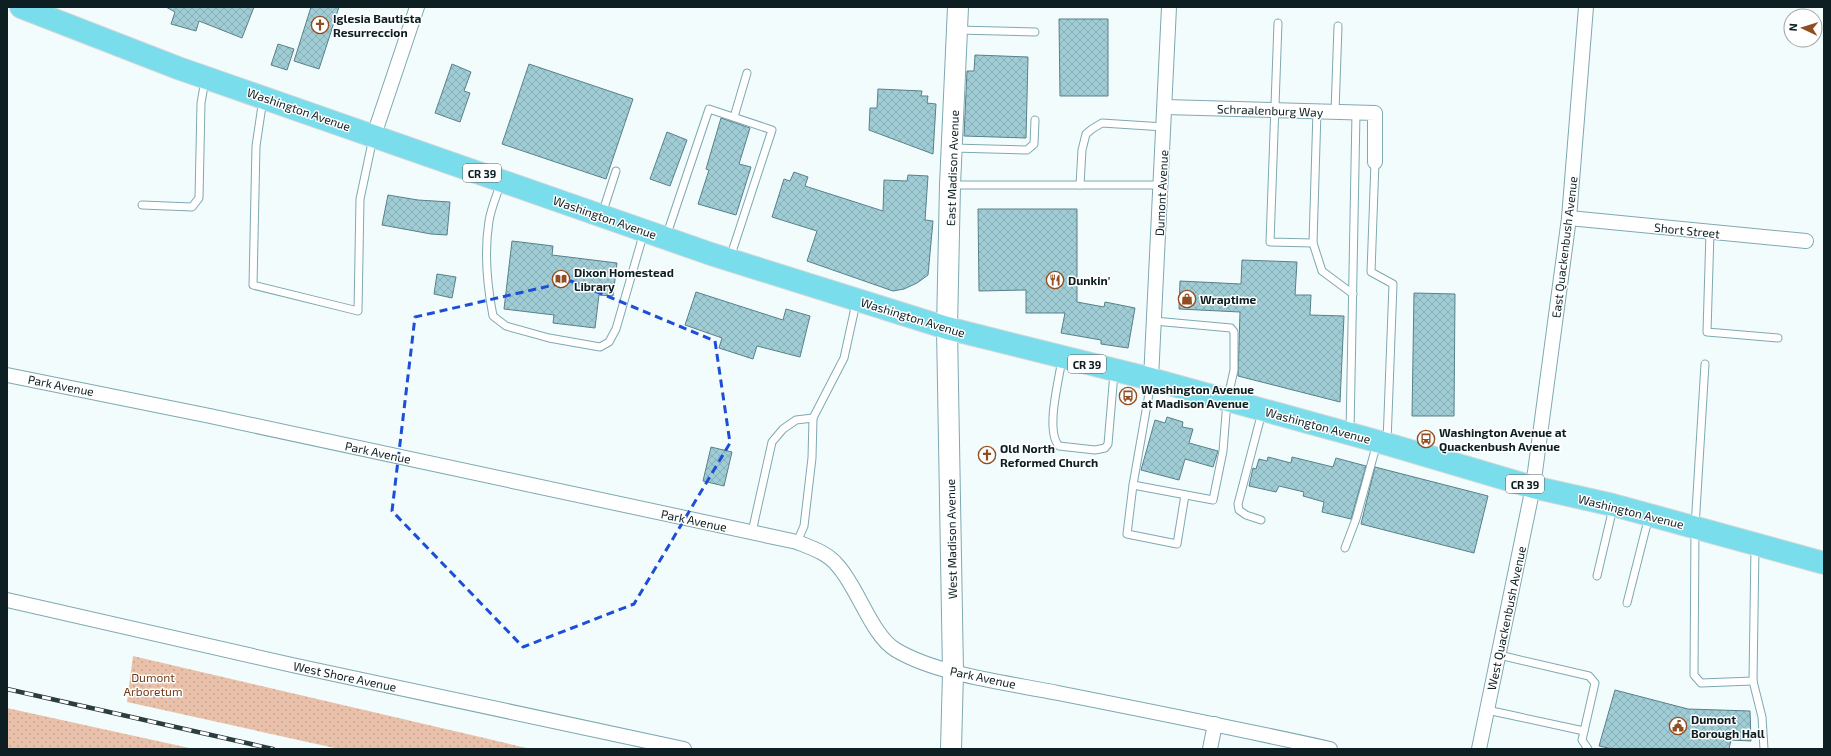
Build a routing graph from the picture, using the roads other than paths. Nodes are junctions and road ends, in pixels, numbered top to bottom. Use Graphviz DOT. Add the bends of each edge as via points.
graph roads {
  1 [pos="21,7"];
  2 [pos="417,7"];
  3 [pos="958,7"];
  4 [pos="1170,7"];
  5 [pos="1586,7"];
  6 [pos="1278,23"];
  7 [pos="1338,26"];
  8 [pos="958,30"];
  9 [pos="1035,32"];
  10 [pos="746,73"];
  11 [pos="206,77"];
  12 [pos="264,97"];
  13 [pos="1165,107"];
  14 [pos="1276,111"];
  15 [pos="1317,111"];
  16 [pos="1335,112"];
  17 [pos="1356,113"];
  18 [pos="734,118"];
  19 [pos="1035,120"];
  20 [pos="1164,127"];
  21 [pos="374,135"];
  22 [pos="952,148"];
  23 [pos="1375,162"];
  24 [pos="616,171"];
  25 [pos="502,180"];
  26 [pos="950,185"];
  27 [pos="1080,185"];
  28 [pos="1161,185"];
  29 [pos="142,205"];
  30 [pos="602,216"];
  31 [pos="1569,218"];
  32 [pos="644,231"];
  33 [pos="1710,232"];
  34 [pos="666,238"];
  35 [pos="1806,241"];
  36 [pos="1313,243"];
  37 [pos="729,260"];
  38 [pos="1353,294"];
  39 [pos="857,300"];
  40 [pos="1154,321"];
  41 [pos="947,328"];
  42 [pos="1778,338"];
  43 [pos="1062,357"];
  44 [pos="1705,364"];
  45 [pos="1115,370"];
  46 [pos="7,375"];
  47 [pos="1151,379"];
  48 [pos="1227,400"];
  49 [pos="1262,410"];
  50 [pos="813,418"];
  51 [pos="1350,434"];
  52 [pos="1382,443"];
  53 [pos="1133,485"];
  54 [pos="1533,487"];
  55 [pos="1185,495"];
  56 [pos="1613,505"];
  57 [pos="1649,515"];
  58 [pos="1261,520"];
  59 [pos="1695,527"];
  60 [pos="752,532"];
  61 [pos="797,542"];
  62 [pos="1755,544"];
  63 [pos="1345,548"];
  64 [pos="1824,563"];
  65 [pos="1596,576"];
  66 [pos="7,600"];
  67 [pos="1627,604"];
  68 [pos="1499,654"];
  69 [pos="953,672"];
  70 [pos="1753,681"];
  71 [pos="1487,710"];
  72 [pos="1215,724"];
  73 [pos="1584,731"];
  74 [pos="684,749"];
  75 [pos="951,749"];
  76 [pos="1210,749"];
  77 [pos="1330,749"];
  78 [pos="1478,749"];
  79 [pos="1588,749"];
  80 [pos="1764,749"];
  1 -- 11 [label="main road, Washington Avenue / CR 39" via="118,46"];
  2 -- 21 [label="street"];
  3 -- 8 [label="main road, East Madison Avenue"];
  4 -- 13 [label="street, Dumont Avenue"];
  5 -- 31 [label="street, East Quackenbush Avenue"];
  6 -- 14 [label="lane"];
  7 -- 16 [label="lane"];
  8 -- 9 [label="lane"];
  8 -- 22 [label="main road, East Madison Avenue"];
  10 -- 18 [label="lane"];
  11 -- 12 [label="main road, Washington Avenue / CR 39"];
  11 -- 29 [label="lane" via="201,102 199,198 192,207"];
  12 -- 21 [label="main road, Washington Avenue / CR 39"];
  12 -- 21 [label="lane" via="256,146 253,285 358,311 360,199"];
  13 -- 14 [label="street, Schraalenburg Way"];
  13 -- 20 [label="street, Dumont Avenue"];
  14 -- 15 [label="street, Schraalenburg Way"];
  14 -- 36 [label="lane" via="1270,242"];
  15 -- 16 [label="street, Schraalenburg Way"];
  15 -- 36 [label="lane"];
  16 -- 17 [label="street, Schraalenburg Way"];
  17 -- 23 [label="street, Schraalenburg Way" via="1375,113"];
  17 -- 38 [label="lane"];
  18 -- 34 [label="lane" via="709,109"];
  18 -- 37 [label="lane" via="772,130"];
  19 -- 22 [label="lane" via="1034,144 1027,150"];
  20 -- 27 [label="lane" via="1102,123 1092,129 1086,134 1082,150"];
  20 -- 28 [label="street, Dumont Avenue"];
  21 -- 25 [label="main road, Washington Avenue / CR 39"];
  22 -- 26 [label="main road, East Madison Avenue"];
  23 -- 52 [label="lane" via="1371,272 1393,284"];
  24 -- 30 [label="lane"];
  25 -- 30 [label="main road, Washington Avenue / CR 39"];
  25 -- 32 [label="lane" via="489,219 486,248 493,316 506,326 600,348 609,342 616,329"];
  26 -- 27 [label="lane"];
  26 -- 41 [label="main road, East Madison Avenue"];
  27 -- 28 [label="lane"];
  28 -- 40 [label="street, Dumont Avenue"];
  30 -- 32 [label="main road, Washington Avenue / CR 39"];
  31 -- 33 [label="street, Short Street"];
  31 -- 54 [label="street, East Quackenbush Avenue"];
  32 -- 34 [label="main road, Washington Avenue / CR 39"];
  33 -- 35 [label="street, Short Street"];
  33 -- 42 [label="lane" via="1707,332"];
  34 -- 37 [label="main road, Washington Avenue / CR 39"];
  36 -- 38 [label="lane" via="1322,271"];
  37 -- 39 [label="main road, Washington Avenue / CR 39"];
  38 -- 51 [label="lane"];
  39 -- 41 [label="main road, Washington Avenue / CR 39"];
  39 -- 50 [label="lane" via="844,358"];
  40 -- 47 [label="street, Dumont Avenue"];
  40 -- 48 [label="lane" via="1233,330 1234,370"];
  41 -- 43 [label="main road, Washington Avenue / CR 39"];
  41 -- 69 [label="main road, West Madison Avenue"];
  43 -- 45 [label="main road, Washington Avenue / CR 39"];
  43 -- 45 [label="lane" via="1052,426 1054,441 1059,446 1095,450 1105,448 1108,444"];
  44 -- 59 [label="lane"];
  45 -- 47 [label="main road, Washington Avenue / CR 39"];
  46 -- 60 [label="street, Park Avenue"];
  47 -- 48 [label="main road, Washington Avenue / CR 39"];
  47 -- 53 [label="lane"];
  48 -- 49 [label="main road, Washington Avenue / CR 39"];
  48 -- 55 [label="lane" via="1223,451 1213,500"];
  49 -- 51 [label="main road, Washington Avenue / CR 39"];
  49 -- 58 [label="lane" via="1238,504 1239,510 1246,515"];
  50 -- 60 [label="lane" via="796,420 783,429 772,442"];
  50 -- 61 [label="lane" via="812,458 804,526"];
  51 -- 52 [label="main road, Washington Avenue / CR 39"];
  52 -- 54 [label="main road, Washington Avenue / CR 39"];
  52 -- 63 [label="lane"];
  53 -- 55 [label="lane"];
  53 -- 55 [label="lane" via="1127,534 1177,544"];
  54 -- 56 [label="main road, Washington Avenue / CR 39"];
  54 -- 68 [label="street, West Quackenbush Avenue"];
  56 -- 57 [label="main road, Washington Avenue / CR 39"];
  56 -- 65 [label="lane"];
  57 -- 59 [label="main road, Washington Avenue / CR 39"];
  57 -- 67 [label="lane"];
  59 -- 62 [label="main road, Washington Avenue / CR 39"];
  59 -- 70 [label="lane" via="1694,675 1701,683"];
  60 -- 61 [label="street, Park Avenue"];
  61 -- 69 [label="street, Park Avenue" via="821,552 838,565 856,591 879,634 894,649"];
  62 -- 64 [label="main road, Washington Avenue / CR 39"];
  62 -- 70 [label="lane"];
  66 -- 74 [label="street, West Shore Avenue" via="292,665"];
  68 -- 71 [label="street, West Quackenbush Avenue"];
  68 -- 73 [label="lane" via="1589,676 1595,683"];
  69 -- 72 [label="street, Park Avenue"];
  69 -- 75 [label="main road, West Madison Avenue"];
  70 -- 80 [label="lane" via="1762,717"];
  71 -- 73 [label="lane"];
  71 -- 78 [label="street, West Quackenbush Avenue"];
  72 -- 76 [label="street"];
  72 -- 77 [label="street, Park Avenue"];
  73 -- 79 [label="lane" via="1582,740"];
}
